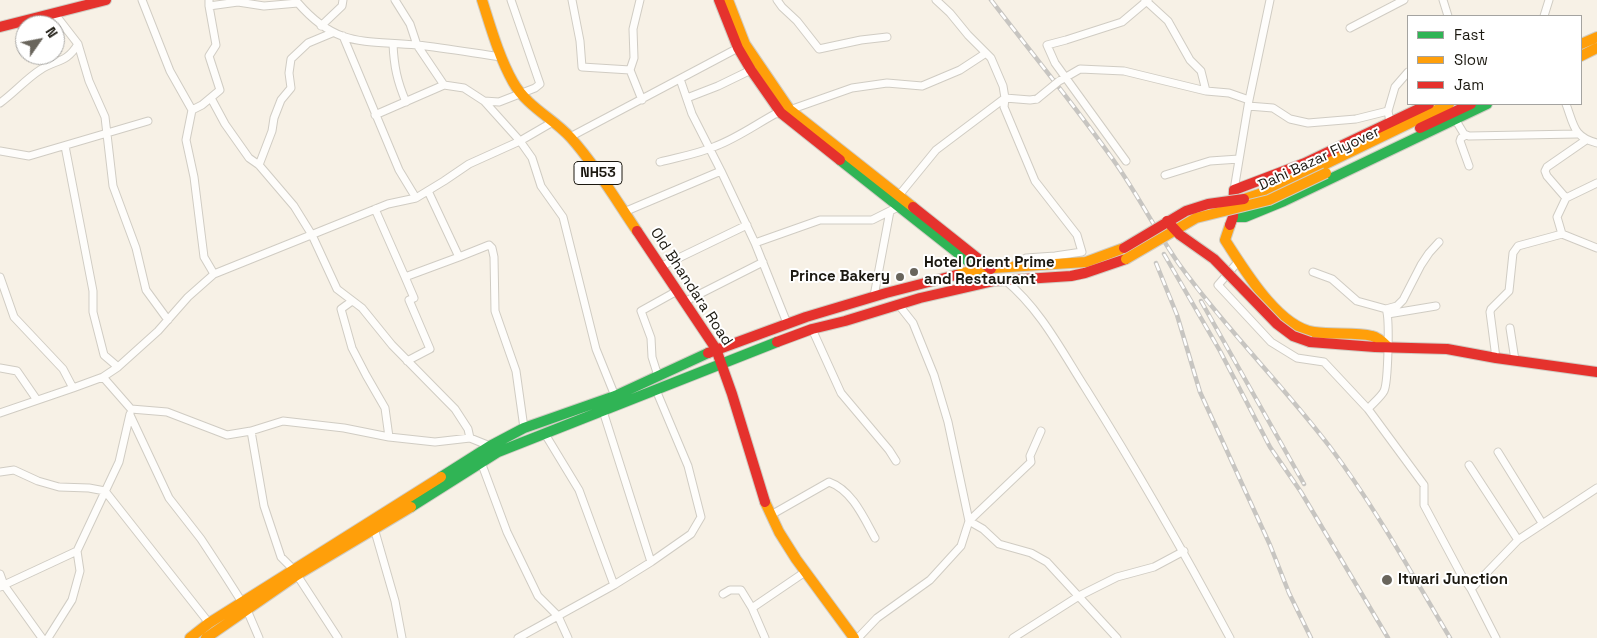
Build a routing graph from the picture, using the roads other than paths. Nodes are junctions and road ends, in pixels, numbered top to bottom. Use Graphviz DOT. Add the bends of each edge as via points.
graph roads {
  1 [pos="106,0"];
  2 [pos="142,0"];
  3 [pos="342,0"];
  4 [pos="395,0"];
  5 [pos="482,0"];
  6 [pos="511,0"];
  7 [pos="572,0"];
  8 [pos="640,0"];
  9 [pos="719,0"];
  10 [pos="728,0"];
  11 [pos="777,0"];
  12 [pos="936,0"];
  13 [pos="1146,0"];
  14 [pos="1270,0"];
  15 [pos="1404,0"];
  16 [pos="1443,0"];
  17 [pos="1549,0"];
  18 [pos="209,3"];
  19 [pos="54,13"];
  20 [pos="1448,15"];
  21 [pos="1544,15"];
  22 [pos="321,26"];
  23 [pos="0,27"];
  24 [pos="1350,28"];
  25 [pos="332,33"];
  26 [pos="343,36"];
  27 [pos="1597,36"];
  28 [pos="887,37"];
  29 [pos="78,44"];
  30 [pos="393,44"];
  31 [pos="1582,44"];
  32 [pos="417,45"];
  33 [pos="742,46"];
  34 [pos="1597,48"];
  35 [pos="986,53"];
  36 [pos="1582,56"];
  37 [pos="501,57"];
  38 [pos="755,68"];
  39 [pos="630,70"];
  40 [pos="1407,73"];
  41 [pos="680,79"];
  42 [pos="1062,79"];
  43 [pos="444,85"];
  44 [pos="1206,90"];
  45 [pos="521,92"];
  46 [pos="211,98"];
  47 [pos="686,98"];
  48 [pos="1005,98"];
  49 [pos="642,100"];
  50 [pos="484,101"];
  51 [pos="406,102"];
  52 [pos="0,103"];
  53 [pos="1249,103"];
  54 [pos="1426,105"];
  55 [pos="1447,105"];
  56 [pos="1469,105"];
  57 [pos="1486,105"];
  58 [pos="1566,105"];
  59 [pos="192,110"];
  60 [pos="786,112"];
  61 [pos="375,115"];
  62 [pos="1389,117"];
  63 [pos="1455,119"];
  64 [pos="148,121"];
  65 [pos="552,123"];
  66 [pos="107,134"];
  67 [pos="1577,134"];
  68 [pos="1466,135"];
  69 [pos="570,137"];
  70 [pos="1586,140"];
  71 [pos="520,142"];
  72 [pos="1597,143"];
  73 [pos="65,146"];
  74 [pos="708,149"];
  75 [pos="0,151"];
  76 [pos="1239,159"];
  77 [pos="1126,161"];
  78 [pos="660,162"];
  79 [pos="258,165"];
  80 [pos="1469,166"];
  81 [pos="721,171"];
  82 [pos="1165,175"];
  83 [pos="1597,183"];
  84 [pos="1234,190"];
  85 [pos="428,191"];
  86 [pos="416,198"];
  87 [pos="1566,198"];
  88 [pos="897,203"];
  89 [pos="375,210"];
  90 [pos="624,212"];
  91 [pos="1233,217"];
  92 [pos="1167,221"];
  93 [pos="747,225"];
  94 [pos="1176,230"];
  95 [pos="1562,234"];
  96 [pos="312,235"];
  97 [pos="1439,242"];
  98 [pos="755,243"];
  99 [pos="1597,248"];
  100 [pos="459,257"];
  101 [pos="763,262"];
  102 [pos="1238,262"];
  103 [pos="660,267"];
  104 [pos="990,268"];
  105 [pos="1015,268"];
  106 [pos="978,269"];
  107 [pos="1313,272"];
  108 [pos="214,274"];
  109 [pos="0,277"];
  110 [pos="405,277"];
  111 [pos="1005,280"];
  112 [pos="994,281"];
  113 [pos="983,284"];
  114 [pos="677,291"];
  115 [pos="874,296"];
  116 [pos="352,301"];
  117 [pos="684,302"];
  118 [pos="898,304"];
  119 [pos="1436,306"];
  120 [pos="1387,312"];
  121 [pos="168,320"];
  122 [pos="787,323"];
  123 [pos="1510,328"];
  124 [pos="812,329"];
  125 [pos="1388,348"];
  126 [pos="716,349"];
  127 [pos="1496,358"];
  128 [pos="1515,360"];
  129 [pos="407,361"];
  130 [pos="721,363"];
  131 [pos="118,367"];
  132 [pos="0,368"];
  133 [pos="1597,372"];
  134 [pos="658,376"];
  135 [pos="103,377"];
  136 [pos="73,388"];
  137 [pos="656,390"];
  138 [pos="615,396"];
  139 [pos="36,400"];
  140 [pos="1368,409"];
  141 [pos="604,411"];
  142 [pos="130,412"];
  143 [pos="0,413"];
  144 [pos="524,428"];
  145 [pos="1041,431"];
  146 [pos="251,432"];
  147 [pos="545,434"];
  148 [pos="388,437"];
  149 [pos="470,438"];
  150 [pos="494,449"];
  151 [pos="1498,452"];
  152 [pos="896,461"];
  153 [pos="481,462"];
  154 [pos="1469,465"];
  155 [pos="0,472"];
  156 [pos="1597,488"];
  157 [pos="104,491"];
  158 [pos="771,514"];
  159 [pos="969,521"];
  160 [pos="1542,523"];
  161 [pos="374,528"];
  162 [pos="875,538"];
  163 [pos="1518,540"];
  164 [pos="77,551"];
  165 [pos="1184,552"];
  166 [pos="650,562"];
  167 [pos="295,572"];
  168 [pos="805,572"];
  169 [pos="0,574"];
  170 [pos="614,585"];
  171 [pos="2,586"];
  172 [pos="1471,589"];
  173 [pos="723,594"];
  174 [pos="1079,596"];
  175 [pos="244,606"];
  176 [pos="752,608"];
  177 [pos="558,616"];
  178 [pos="208,624"];
  179 [pos="523,637"];
  180 [pos="1016,637"];
  181 [pos="42,638"];
  182 [pos="48,638"];
  183 [pos="190,638"];
  184 [pos="206,638"];
  185 [pos="259,638"];
  186 [pos="338,638"];
  187 [pos="402,638"];
  188 [pos="568,638"];
  189 [pos="765,638"];
  190 [pos="854,638"];
  191 [pos="858,638"];
  192 [pos="1117,638"];
  193 [pos="1230,638"];
  194 [pos="1496,638"];
  1 -- 19 [label="main road"];
  2 -- 59 [label="street" via="170,71"];
  3 -- 22 [label="street" via="342,6"];
  4 -- 32 [label="street" via="410,24"];
  5 -- 37 [label="main road, Old Bhandara Road / NH53"];
  6 -- 45 [label="street" via="540,84"];
  7 -- 39 [label="street" via="582,67"];
  8 -- 39 [label="street" via="633,29 634,58"];
  9 -- 33 [label="main road"];
  10 -- 33 [label="main road"];
  11 -- 28 [label="street" via="819,49"];
  12 -- 35 [label="street"];
  13 -- 42 [label="street" via="1122,22 1047,45"];
  13 -- 44 [label="street" via="1168,21 1190,60 1201,71"];
  14 -- 53 [label="street"];
  15 -- 24 [label="street"];
  16 -- 20 [label="street"];
  17 -- 21 [label="street"];
  18 -- 22 [label="street" via="298,4"];
  18 -- 46 [label="street" via="216,45 209,56 220,90"];
  19 -- 23 [label="main road"];
  19 -- 29 [label="street"];
  22 -- 25 [label="street"];
  25 -- 26 [label="street"];
  25 -- 79 [label="street" via="308,43 291,59 291,88 281,100"];
  26 -- 30 [label="street" via="360,42"];
  26 -- 61 [label="street"];
  27 -- 31 [label="main road"];
  29 -- 52 [label="street" via="73,54 41,68"];
  29 -- 66 [label="street" via="88,80 105,117"];
  30 -- 32 [label="street"];
  30 -- 51 [label="street" via="394,66"];
  32 -- 37 [label="street"];
  32 -- 43 [label="street"];
  33 -- 38 [label="main road"];
  33 -- 41 [label="street"];
  34 -- 36 [label="main road"];
  35 -- 48 [label="street" via="1003,86"];
  35 -- 60 [label="street" via="960,70 922,86 887,83 852,88"];
  37 -- 45 [label="main road, Old Bhandara Road / NH53"];
  38 -- 47 [label="street"];
  38 -- 60 [label="main road"];
  39 -- 49 [label="street"];
  40 -- 62 [label="street" via="1394,87"];
  41 -- 47 [label="street"];
  41 -- 49 [label="street"];
  42 -- 44 [label="street" via="1080,69 1124,71"];
  42 -- 48 [label="street, bridge" via="1037,98"];
  42 -- 77 [label="street"];
  43 -- 50 [label="street" via="464,88"];
  43 -- 51 [label="street"];
  44 -- 53 [label="street" via="1229,93"];
  45 -- 50 [label="street" via="499,102"];
  45 -- 65 [label="main road, Old Bhandara Road / NH53"];
  46 -- 59 [label="street"];
  46 -- 79 [label="street" via="225,124"];
  47 -- 74 [label="street"];
  48 -- 88 [label="street" via="936,150"];
  48 -- 105 [label="street" via="1004,107 1035,182 1077,235 1082,252 1026,258"];
  49 -- 69 [label="street"];
  50 -- 71 [label="street"];
  51 -- 61 [label="street"];
  53 -- 62 [label="street" via="1273,108 1290,119 1308,123"];
  53 -- 76 [label="street"];
  54 -- 62 [label="main road"];
  55 -- 92 [label="main road, Dahi Bazar Flyover, bridge" via="1274,189 1244,199 1208,204"];
  56 -- 94 [label="main road, Dahi Bazar Flyover, bridge" via="1270,200 1196,218"];
  57 -- 63 [label="main road"];
  58 -- 67 [label="street"];
  59 -- 108 [label="street" via="186,140 204,257"];
  60 -- 74 [label="street" via="775,114 731,140"];
  60 -- 88 [label="main road"];
  61 -- 86 [label="street" via="399,170"];
  62 -- 84 [label="main road" via="1305,163"];
  63 -- 68 [label="street"];
  63 -- 91 [label="main road" via="1284,201 1245,217"];
  64 -- 66 [label="street"];
  65 -- 69 [label="main road, Old Bhandara Road / NH53"];
  65 -- 71 [label="street"];
  66 -- 73 [label="street"];
  66 -- 121 [label="street" via="112,186 136,248 146,290"];
  67 -- 68 [label="street"];
  67 -- 70 [label="street"];
  68 -- 80 [label="street" via="1460,141"];
  69 -- 90 [label="main road, Old Bhandara Road / NH53"];
  70 -- 72 [label="street"];
  70 -- 87 [label="street" via="1545,170"];
  71 -- 85 [label="street" via="469,164"];
  71 -- 138 [label="street" via="532,158 541,186 563,218 596,349"];
  73 -- 75 [label="street" via="29,156"];
  73 -- 131 [label="street" via="93,291 93,312 104,355"];
  74 -- 78 [label="street"];
  74 -- 81 [label="street"];
  76 -- 82 [label="street" via="1210,161"];
  76 -- 84 [label="street"];
  79 -- 96 [label="street" via="294,206"];
  81 -- 90 [label="street"];
  81 -- 93 [label="street"];
  83 -- 87 [label="street"];
  84 -- 91 [label="main road"];
  85 -- 86 [label="street"];
  85 -- 100 [label="street"];
  86 -- 89 [label="street"];
  87 -- 95 [label="street" via="1557,216"];
  88 -- 98 [label="street" via="872,220 820,220"];
  88 -- 104 [label="main road"];
  88 -- 106 [label="main road"];
  88 -- 115 [label="street"];
  89 -- 96 [label="street"];
  89 -- 110 [label="street"];
  90 -- 103 [label="main road, Old Bhandara Road / NH53"];
  91 -- 102 [label="main road" via="1224,240"];
  92 -- 94 [label="main road, bridge"];
  92 -- 105 [label="main road, Dahi Bazar Flyover, bridge" via="1124,248 1086,262"];
  93 -- 98 [label="street"];
  93 -- 103 [label="street"];
  94 -- 111 [label="main road, Dahi Bazar Flyover, bridge" via="1126,259 1085,274"];
  94 -- 125 [label="main road, bridge" via="1214,259 1277,324 1293,336 1310,342"];
  95 -- 99 [label="street"];
  95 -- 127 [label="street" via="1518,246 1513,253 1509,291 1490,312"];
  96 -- 108 [label="street"];
  96 -- 116 [label="street" via="337,289"];
  97 -- 120 [label="street" via="1421,265 1403,300"];
  98 -- 101 [label="street"];
  100 -- 110 [label="street"];
  100 -- 144 [label="street" via="489,245 492,248 495,311 516,371"];
  101 -- 117 [label="street"];
  101 -- 122 [label="street"];
  102 -- 125 [label="main road" via="1275,308 1294,323 1312,332 1374,336"];
  102 -- 140 [label="street" via="1218,286 1271,342 1297,358 1324,362"];
  103 -- 114 [label="main road, Old Bhandara Road / NH53"];
  104 -- 105 [label="main road, Dahi Bazar Flyover"];
  104 -- 106 [label="main road, Dahi Bazar Flyover"];
  104 -- 112 [label="main road"];
  106 -- 113 [label="main road"];
  106 -- 115 [label="main road, Dahi Bazar Flyover"];
  107 -- 120 [label="street" via="1332,279 1357,300"];
  108 -- 121 [label="street"];
  109 -- 136 [label="street" via="14,317 62,369"];
  110 -- 129 [label="street" via="414,298 409,300 430,349"];
  111 -- 112 [label="main road, Dahi Bazar Flyover"];
  111 -- 165 [label="street" via="1038,313"];
  112 -- 113 [label="main road, Dahi Bazar Flyover"];
  113 -- 118 [label="main road, Dahi Bazar Flyover"];
  114 -- 117 [label="main road, Old Bhandara Road / NH53"];
  114 -- 134 [label="street" via="642,311"];
  115 -- 122 [label="main road, Dahi Bazar Flyover"];
  116 -- 129 [label="street" via="362,308"];
  116 -- 148 [label="street" via="342,309 345,323 352,348 385,408"];
  117 -- 126 [label="main road, Old Bhandara Road / NH53"];
  118 -- 124 [label="main road, Dahi Bazar Flyover"];
  118 -- 159 [label="street" via="913,323 934,375 948,422"];
  119 -- 120 [label="street"];
  120 -- 125 [label="street"];
  121 -- 131 [label="street"];
  122 -- 126 [label="main road, Dahi Bazar Flyover"];
  123 -- 128 [label="street"];
  124 -- 130 [label="main road, Dahi Bazar Flyover"];
  124 -- 152 [label="street" via="841,393"];
  125 -- 127 [label="main road" via="1446,348"];
  125 -- 140 [label="street" via="1384,391"];
  126 -- 130 [label="main road, Old Bhandara Road / NH53"];
  126 -- 134 [label="main road, Dahi Bazar Flyover"];
  127 -- 128 [label="main road"];
  128 -- 133 [label="main road"];
  129 -- 149 [label="street" via="455,409"];
  130 -- 137 [label="main road, Dahi Bazar Flyover"];
  130 -- 158 [label="main road, Old Bhandara Road / NH53" via="762,497"];
  131 -- 135 [label="street"];
  132 -- 139 [label="street" via="17,370"];
  134 -- 138 [label="main road, Dahi Bazar Flyover"];
  135 -- 136 [label="street"];
  135 -- 142 [label="street"];
  136 -- 139 [label="street"];
  137 -- 141 [label="main road, Dahi Bazar Flyover"];
  137 -- 166 [label="street" via="688,466 701,517 691,534"];
  138 -- 144 [label="main road, Dahi Bazar Flyover"];
  139 -- 143 [label="street"];
  140 -- 172 [label="street" via="1424,485 1424,506"];
  141 -- 147 [label="main road, Dahi Bazar Flyover"];
  141 -- 166 [label="street"];
  142 -- 146 [label="street" via="167,412 227,435"];
  142 -- 157 [label="street" via="119,462"];
  142 -- 175 [label="street" via="169,498 201,539"];
  144 -- 150 [label="main road, Dahi Bazar Flyover"];
  145 -- 159 [label="street" via="1030,456 1031,462"];
  146 -- 148 [label="street" via="283,420"];
  146 -- 167 [label="street" via="264,506 281,557"];
  147 -- 150 [label="main road, Dahi Bazar Flyover"];
  147 -- 170 [label="street" via="579,490"];
  148 -- 149 [label="street" via="435,442"];
  149 -- 150 [label="street"];
  150 -- 153 [label="main road"];
  150 -- 167 [label="main road"];
  151 -- 160 [label="street"];
  153 -- 161 [label="main road"];
  153 -- 177 [label="street" via="507,532 538,596"];
  154 -- 163 [label="street"];
  155 -- 157 [label="street" via="14,470 59,487"];
  156 -- 160 [label="street"];
  157 -- 164 [label="street"];
  157 -- 178 [label="street"];
  158 -- 162 [label="street" via="829,482 838,485 859,509"];
  158 -- 168 [label="main road, Old Bhandara Road / NH53"];
  159 -- 174 [label="street" via="999,544 1031,553 1047,562"];
  159 -- 191 [label="street" via="961,546 930,580 877,618"];
  160 -- 163 [label="street"];
  161 -- 167 [label="main road"];
  161 -- 187 [label="street"];
  163 -- 172 [label="street"];
  164 -- 171 [label="street"];
  164 -- 182 [label="street" via="80,571 72,600"];
  165 -- 174 [label="street" via="1154,567 1117,577"];
  165 -- 193 [label="street"];
  166 -- 170 [label="street"];
  167 -- 175 [label="main road"];
  167 -- 186 [label="street"];
  168 -- 176 [label="street"];
  168 -- 190 [label="main road, Old Bhandara Road / NH53"];
  169 -- 171 [label="street"];
  170 -- 177 [label="street"];
  171 -- 181 [label="street"];
  172 -- 194 [label="street"];
  173 -- 176 [label="street" via="741,590"];
  174 -- 180 [label="street"];
  174 -- 192 [label="street"];
  175 -- 178 [label="main road"];
  175 -- 184 [label="main road"];
  175 -- 185 [label="street"];
  176 -- 189 [label="street"];
  177 -- 179 [label="street"];
  177 -- 188 [label="street"];
  178 -- 183 [label="main road"];
}
